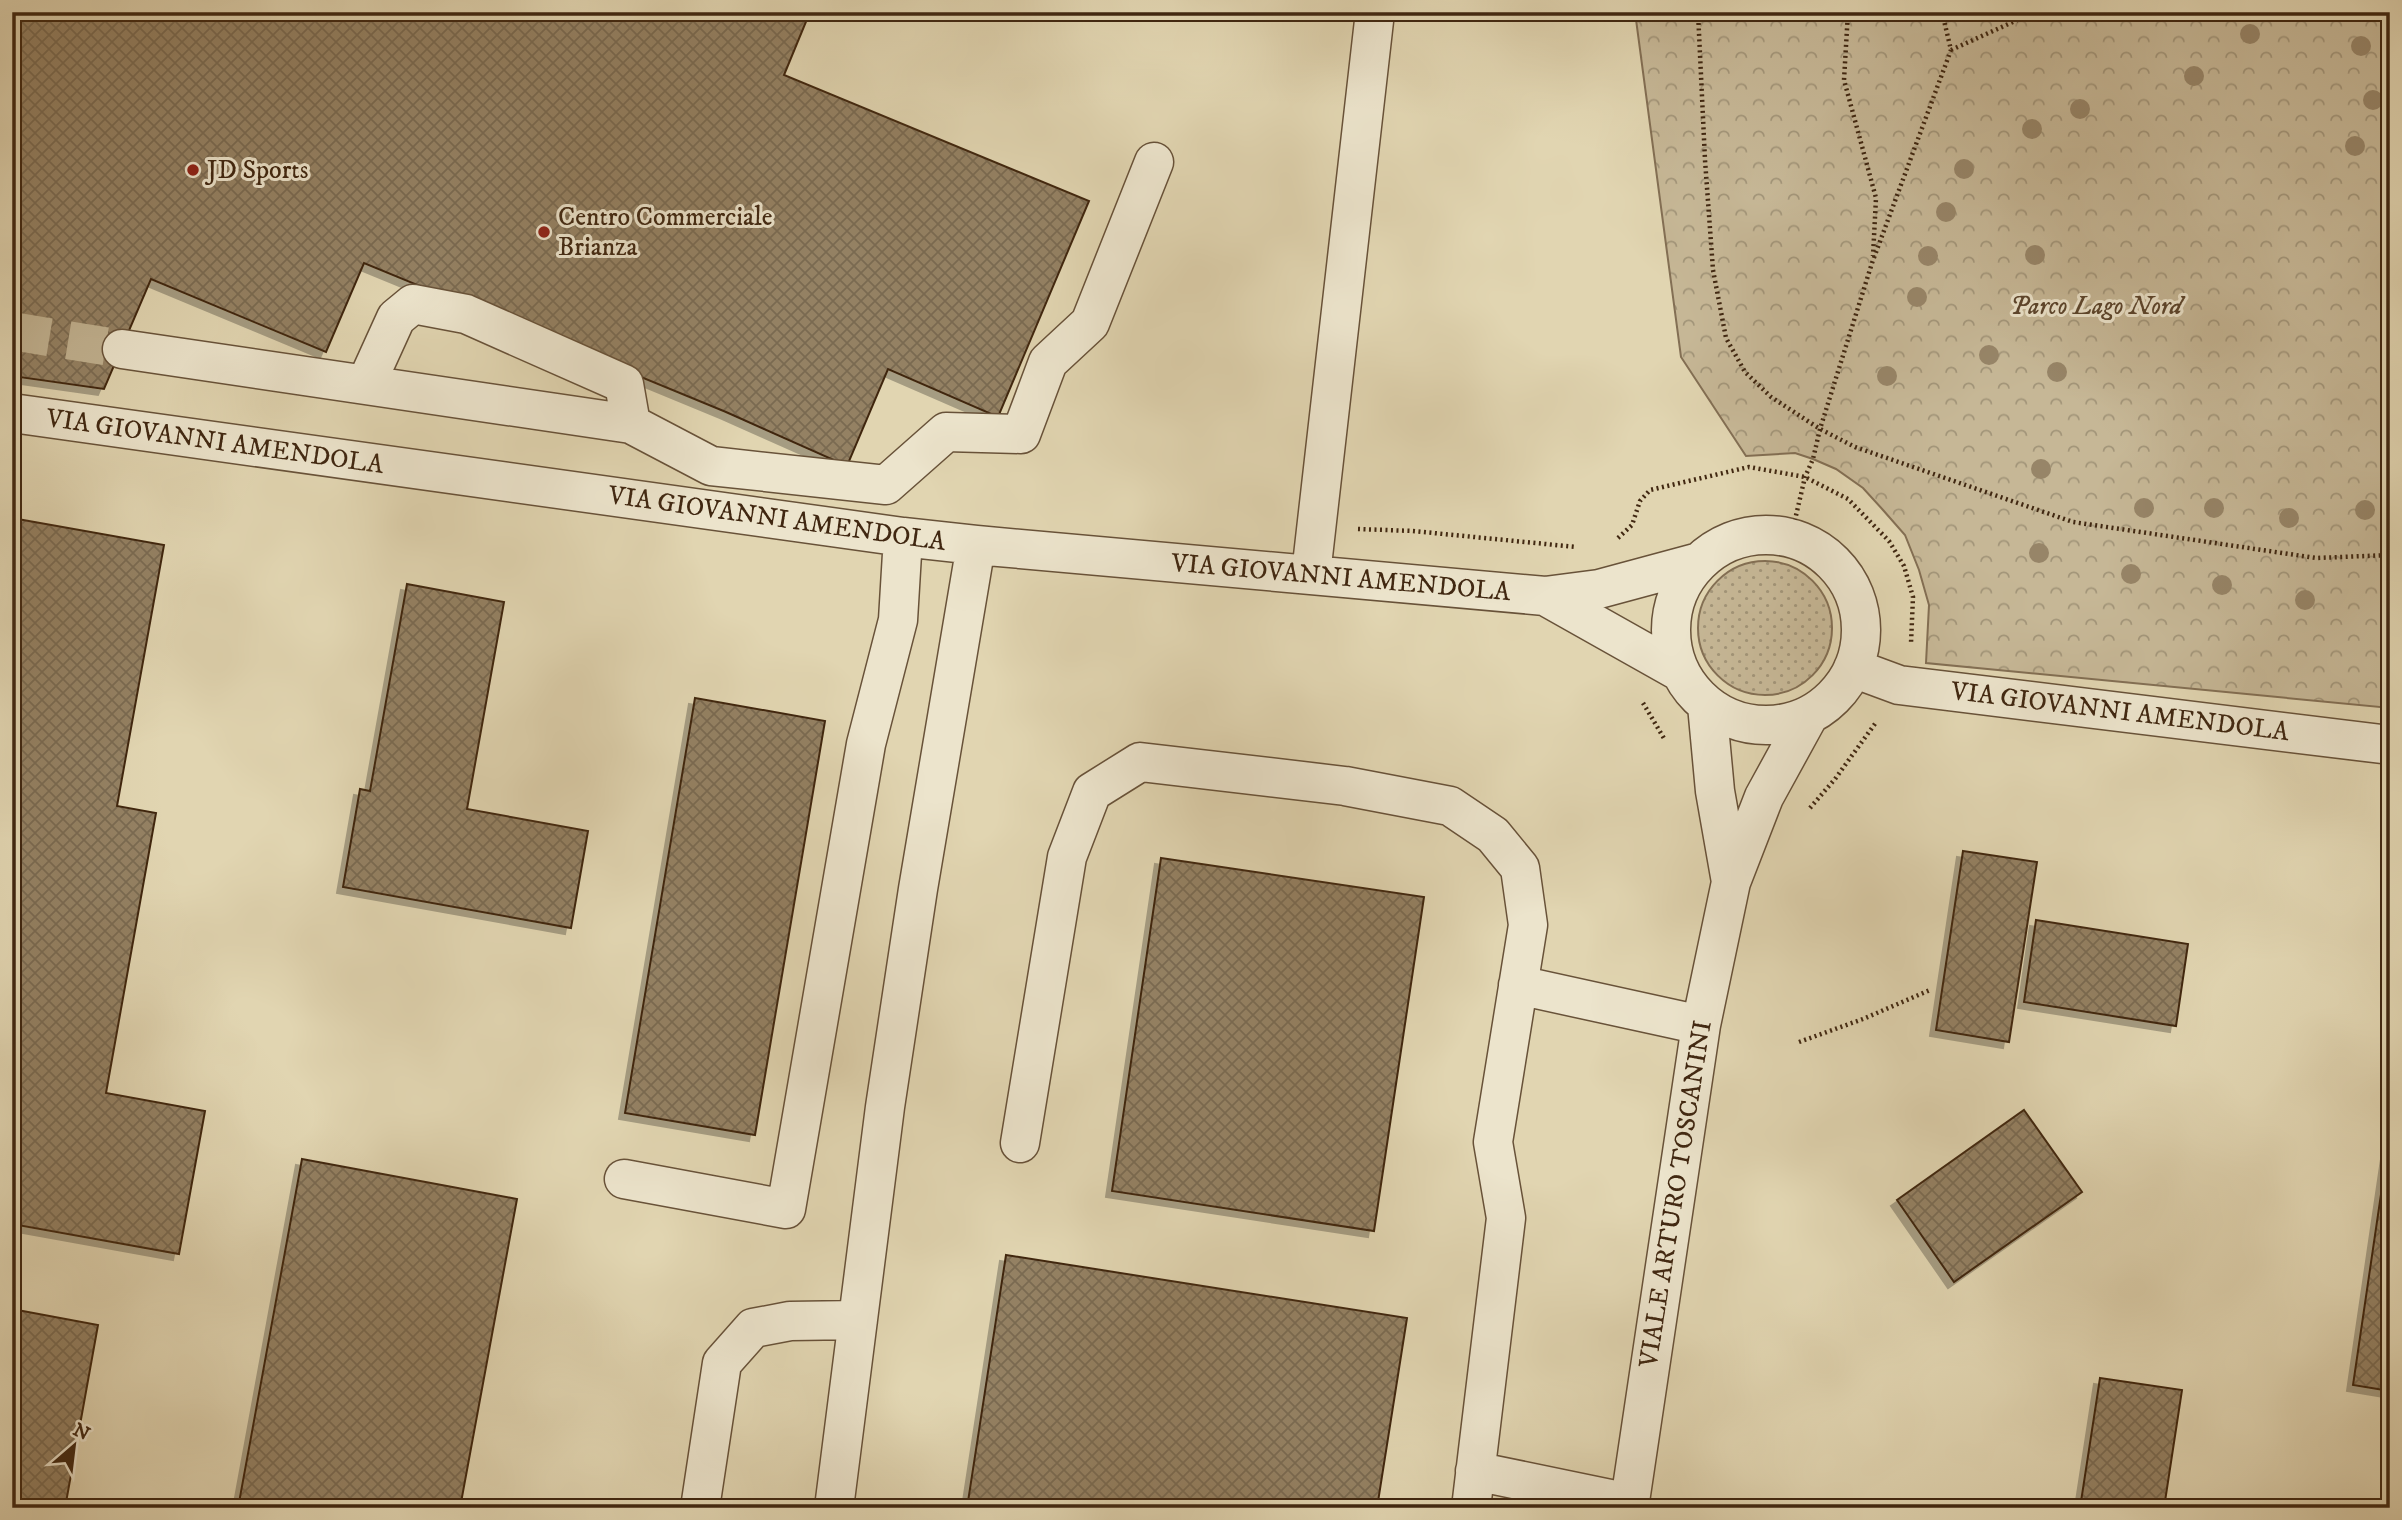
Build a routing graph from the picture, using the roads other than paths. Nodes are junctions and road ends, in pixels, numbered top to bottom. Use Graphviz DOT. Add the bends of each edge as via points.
graph roads {
  1 [pos="1375,12"];
  2 [pos="1154,162"];
  3 [pos="122,349"];
  4 [pos="366,384"];
  5 [pos="12,413"];
  6 [pos="631,424"];
  7 [pos="902,537"];
  8 [pos="976,545"];
  9 [pos="1699,562"];
  10 [pos="1311,574"];
  11 [pos="1545,596"];
  12 [pos="1853,668"];
  13 [pos="1680,672"];
  14 [pos="1707,705"];
  15 [pos="1809,715"];
  16 [pos="2390,745"];
  17 [pos="1731,882"];
  18 [pos="1518,985"];
  19 [pos="1701,1025"];
  20 [pos="1020,1143"];
  21 [pos="624,1179"];
  22 [pos="858,1320"];
  23 [pos="1473,1489"];
  24 [pos="1629,1506"];
  25 [pos="700,1508"];
  26 [pos="834,1508"];
  1 -- 10 [label="street"];
  2 -- 6 [label="street" via="1090,323 1048,362 1021,434 946,432 886,485 710,466"];
  3 -- 4 [label="street"];
  4 -- 6 [label="street"];
  4 -- 6 [label="street" via="396,318 413,304 466,314 624,384"];
  5 -- 7 [label="street, VIA GIOVANNI AMENDOLA"];
  7 -- 8 [label="street, VIA GIOVANNI AMENDOLA"];
  7 -- 21 [label="street" via="898,620 866,744 786,1209"];
  8 -- 10 [label="street, VIA GIOVANNI AMENDOLA"];
  8 -- 22 [label="street" via="918,889"];
  9 -- 11 [label="street, VIA GIOVANNI AMENDOLA" via="1584,591"];
  9 -- 12 [label="street" via="1717,548 1748,536 1791,537 1829,559 1852,589 1858,606 1860,640"];
  9 -- 13 [label="street" via="1679,588 1671,617 1671,640"];
  10 -- 11 [label="street, VIA GIOVANNI AMENDOLA"];
  11 -- 13 [label="street, VIA GIOVANNI AMENDOLA"];
  12 -- 15 [label="street" via="1835,696"];
  12 -- 16 [label="street, VIA GIOVANNI AMENDOLA" via="1899,685"];
  13 -- 14 [label="street"];
  14 -- 15 [label="street" via="1744,723 1777,725"];
  14 -- 17 [label="street, VIALE ARTURO TOSCANINI" via="1715,792"];
  15 -- 17 [label="street, VIALE ARTURO TOSCANINI" via="1764,797"];
  17 -- 19 [label="street, VIALE ARTURO TOSCANINI"];
  18 -- 19 [label="street"];
  18 -- 20 [label="street" via="1528,925 1520,868 1493,835 1450,806 1345,786 1140,762 1092,793 1067,857"];
  18 -- 23 [label="street" via="1493,1142 1506,1218"];
  19 -- 24 [label="street, VIALE ARTURO TOSCANINI"];
  22 -- 25 [label="street" via="790,1321 753,1328 722,1363"];
  22 -- 26 [label="street"];
  23 -- 24 [label="street"];
}
